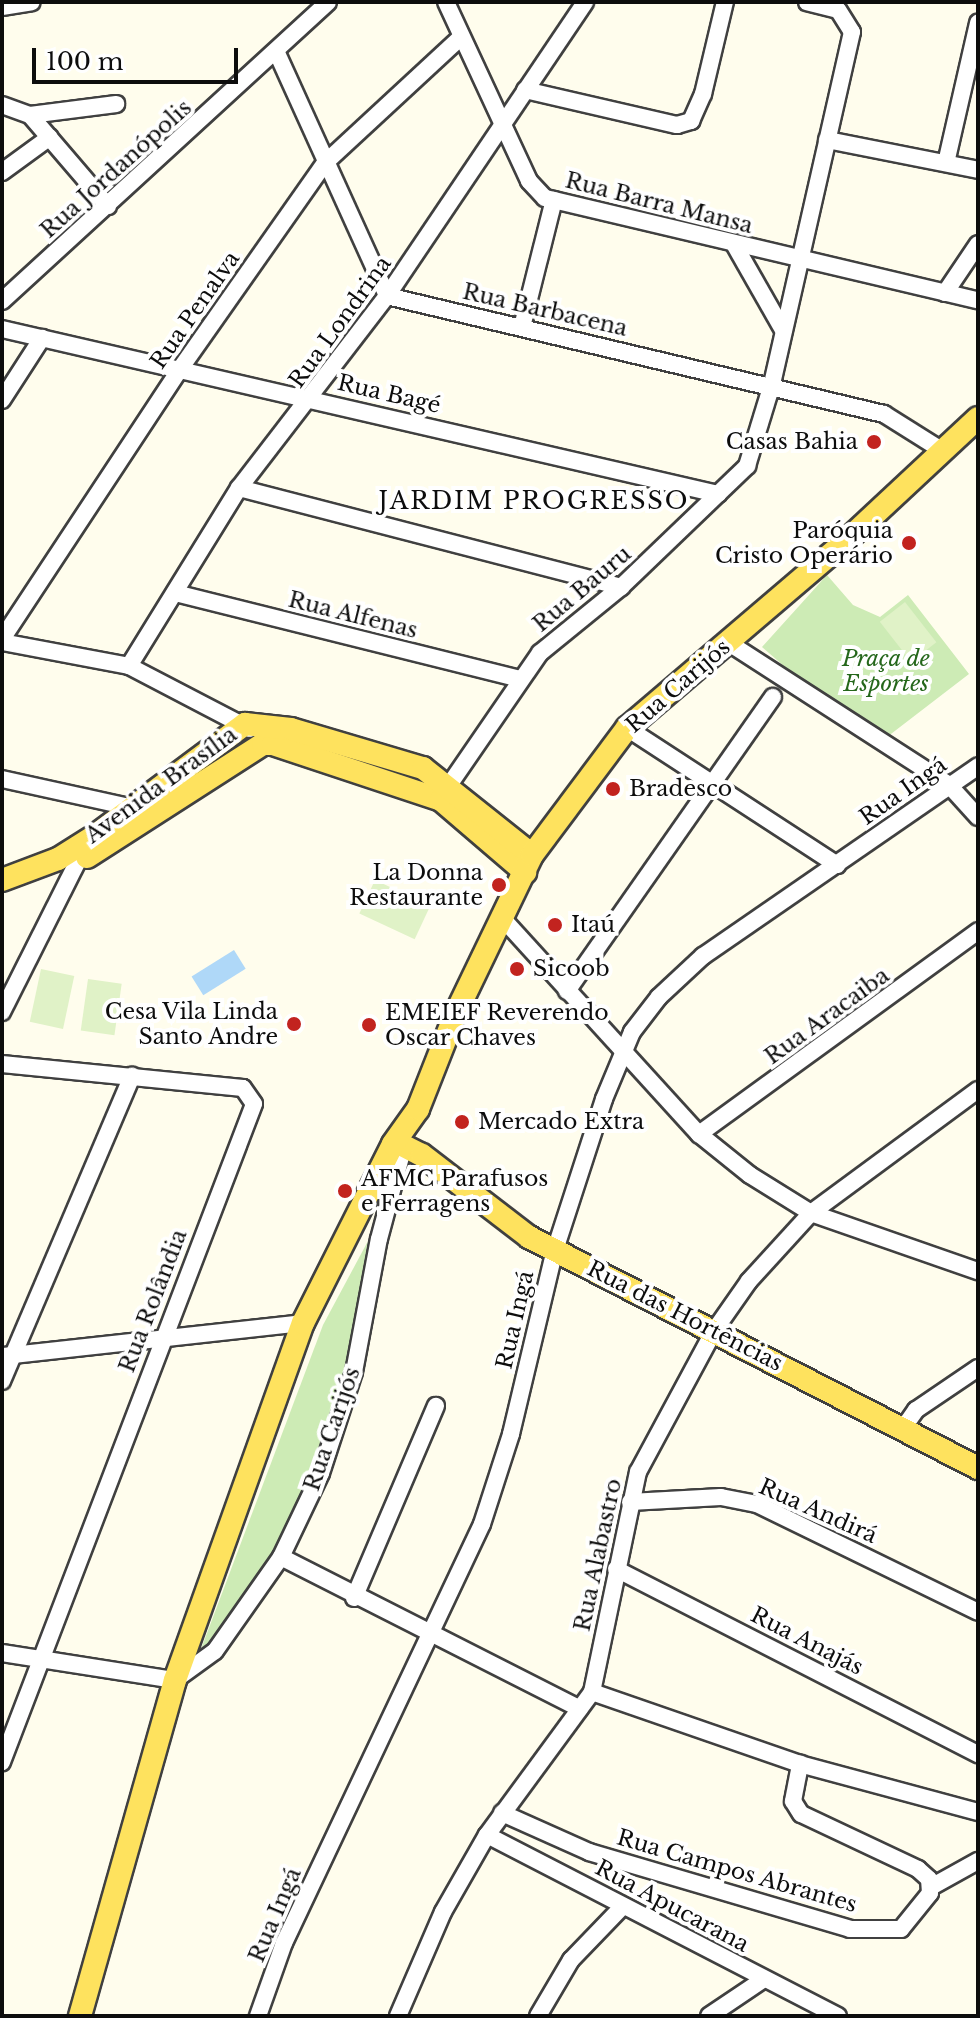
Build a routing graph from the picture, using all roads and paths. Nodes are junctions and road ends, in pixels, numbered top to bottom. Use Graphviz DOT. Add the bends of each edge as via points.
graph roads {
  1 [pos="32,2"];
  2 [pos="328,2"];
  3 [pos="446,2"];
  4 [pos="585,2"];
  5 [pos="725,2"];
  6 [pos="807,2"];
  7 [pos="2,7"];
  8 [pos="978,23"];
  9 [pos="461,37"];
  10 [pos="277,53"];
  11 [pos="525,90"];
  12 [pos="116,104"];
  13 [pos="2,105"];
  14 [pos="30,115"];
  15 [pos="502,126"];
  16 [pos="50,137"];
  17 [pos="827,140"];
  18 [pos="325,163"];
  19 [pos="946,163"];
  20 [pos="978,170"];
  21 [pos="2,172"];
  22 [pos="554,200"];
  23 [pos="108,206"];
  24 [pos="734,244"];
  25 [pos="978,244"];
  26 [pos="797,260"];
  27 [pos="945,293"];
  28 [pos="387,296"];
  29 [pos="978,300"];
  30 [pos="2,301"];
  31 [pos="522,327"];
  32 [pos="2,329"];
  33 [pos="783,330"];
  34 [pos="42,338"];
  35 [pos="180,369"];
  36 [pos="772,384"];
  37 [pos="313,398"];
  38 [pos="2,400"];
  39 [pos="978,418"];
  40 [pos="943,451"];
  41 [pos="239,488"];
  42 [pos="718,494"];
  43 [pos="621,587"];
  44 [pos="175,593"];
  45 [pos="2,640"];
  46 [pos="729,643"];
  47 [pos="129,666"];
  48 [pos="520,679"];
  49 [pos="773,697"];
  50 [pos="245,724"];
  51 [pos="627,728"];
  52 [pos="263,744"];
  53 [pos="978,766"];
  54 [pos="2,779"];
  55 [pos="949,785"];
  56 [pos="716,786"];
  57 [pos="444,792"];
  58 [pos="100,802"];
  59 [pos="129,807"];
  60 [pos="156,814"];
  61 [pos="978,817"];
  62 [pos="96,835"];
  63 [pos="528,863"];
  64 [pos="76,865"];
  65 [pos="837,865"];
  66 [pos="2,880"];
  67 [pos="2,893"];
  68 [pos="504,920"];
  69 [pos="978,931"];
  70 [pos="567,991"];
  71 [pos="2,1012"];
  72 [pos="622,1052"];
  73 [pos="2,1064"];
  74 [pos="132,1076"];
  75 [pos="978,1090"];
  76 [pos="699,1134"];
  77 [pos="398,1145"];
  78 [pos="811,1213"];
  79 [pos="555,1250"];
  80 [pos="978,1271"];
  81 [pos="303,1323"];
  82 [pos="714,1331"];
  83 [pos="160,1341"];
  84 [pos="6,1356"];
  85 [pos="978,1368"];
  86 [pos="2,1381"];
  87 [pos="436,1406"];
  88 [pos="904,1427"];
  89 [pos="978,1468"];
  90 [pos="630,1502"];
  91 [pos="281,1557"];
  92 [pos="616,1569"];
  93 [pos="354,1598"];
  94 [pos="978,1612"];
  95 [pos="428,1632"];
  96 [pos="2,1653"];
  97 [pos="43,1659"];
  98 [pos="175,1680"];
  99 [pos="592,1692"];
  100 [pos="580,1709"];
  101 [pos="978,1754"];
  102 [pos="2,1762"];
  103 [pos="800,1764"];
  104 [pos="978,1812"];
  105 [pos="502,1813"];
  106 [pos="487,1835"];
  107 [pos="978,1861"];
  108 [pos="931,1887"];
  109 [pos="623,1906"];
  110 [pos="764,1979"];
  111 [pos="80,2016"];
  112 [pos="258,2016"];
  113 [pos="398,2016"];
  114 [pos="538,2016"];
  115 [pos="709,2016"];
  116 [pos="838,2016"];
  1 -- 7 [label="street"];
  2 -- 10 [label="street, Rua Jordanópolis"];
  3 -- 9 [label="street, Rua Barra Mansa"];
  4 -- 11 [label="street, Rua Londrina"];
  5 -- 11 [label="street" via="691,121 677,125"];
  6 -- 17 [label="street, Rua Bauru" via="838,10 852,32"];
  8 -- 19 [label="street"];
  9 -- 15 [label="street, Rua Barra Mansa"];
  9 -- 18 [label="street, Rua Penalva"];
  10 -- 18 [label="street"];
  10 -- 23 [label="street, Rua Jordanópolis"];
  11 -- 15 [label="street, Rua Londrina"];
  12 -- 14 [label="street"];
  13 -- 14 [label="street"];
  14 -- 16 [label="street"];
  15 -- 22 [label="street, Rua Barra Mansa" via="529,181"];
  15 -- 28 [label="street, Rua Londrina"];
  16 -- 21 [label="street"];
  16 -- 23 [label="street"];
  17 -- 19 [label="street"];
  17 -- 26 [label="street, Rua Bauru"];
  18 -- 28 [label="street"];
  18 -- 35 [label="street, Rua Penalva"];
  19 -- 20 [label="street"];
  22 -- 24 [label="street, Rua Barra Mansa"];
  22 -- 31 [label="street"];
  23 -- 30 [label="street, Rua Jordanópolis"];
  24 -- 26 [label="street, Rua Barra Mansa"];
  24 -- 33 [label="street"];
  25 -- 27 [label="street"];
  26 -- 27 [label="street, Rua Barra Mansa"];
  26 -- 33 [label="street, Rua Bauru"];
  27 -- 29 [label="street, Rua Barra Mansa"];
  28 -- 31 [label="street, Rua Barbacena"];
  28 -- 37 [label="street, Rua Londrina"];
  31 -- 36 [label="street, Rua Barbacena"];
  32 -- 34 [label="street, Rua Bagé"];
  33 -- 36 [label="street, Rua Bauru"];
  34 -- 35 [label="street, Rua Bagé"];
  34 -- 38 [label="street"];
  35 -- 37 [label="street, Rua Bagé"];
  35 -- 45 [label="street, Rua Penalva"];
  36 -- 40 [label="street, Rua Barbacena" via="899,419"];
  36 -- 42 [label="street, Rua Bauru" via="747,466"];
  37 -- 41 [label="street, Rua Londrina"];
  37 -- 42 [label="street, Rua Bagé"];
  39 -- 40 [label="main road, Rua Carijós"];
  40 -- 46 [label="main road, Rua Carijós"];
  41 -- 43 [label="street"];
  41 -- 44 [label="street, Rua Londrina"];
  42 -- 43 [label="street, Rua Bauru"];
  43 -- 48 [label="street, Rua Bauru" via="540,653"];
  44 -- 47 [label="street, Rua Londrina"];
  44 -- 48 [label="street, Rua Alfenas"];
  45 -- 47 [label="street"];
  46 -- 51 [label="main road, Rua Carijós"];
  46 -- 55 [label="street"];
  47 -- 50 [label="street"];
  48 -- 57 [label="street, Rua Bauru"];
  49 -- 56 [label="street"];
  50 -- 52 [label="street"];
  50 -- 57 [label="main road, Avenida Brasília" via="291,729 423,768"];
  50 -- 59 [label="main road, Avenida Brasília"];
  51 -- 56 [label="street"];
  51 -- 63 [label="main road, Rua Carijós"];
  52 -- 57 [label="main road, Avenida Brasília"];
  52 -- 60 [label="main road, Avenida Brasília"];
  53 -- 55 [label="street, Rua Ingá"];
  54 -- 58 [label="street"];
  55 -- 61 [label="street"];
  55 -- 65 [label="street, Rua Ingá"];
  56 -- 65 [label="street"];
  56 -- 70 [label="street"];
  57 -- 63 [label="main road, Avenida Brasília"];
  58 -- 59 [label="street"];
  58 -- 62 [label="street"];
  59 -- 60 [label="street"];
  59 -- 62 [label="main road, Avenida Brasília"];
  60 -- 64 [label="main road, Avenida Brasília"];
  62 -- 66 [label="main road, Avenida Brasília" via="58,859"];
  63 -- 68 [label="main road, Rua Carijós"];
  64 -- 67 [label="main road, Avenida Brasília"];
  64 -- 71 [label="street"];
  65 -- 72 [label="street, Rua Ingá" via="703,956 659,997"];
  68 -- 70 [label="street"];
  68 -- 77 [label="main road, Rua Carijós" via="455,1015 434,1038"];
  69 -- 76 [label="street, Rua Aracaiba"];
  70 -- 72 [label="street"];
  72 -- 76 [label="street"];
  72 -- 79 [label="street, Rua Ingá"];
  73 -- 74 [label="street, Rua Rolândia"];
  74 -- 83 [label="street, Rua Rolândia" via="243,1088 254,1104"];
  74 -- 84 [label="street"];
  75 -- 78 [label="street, Rua Alabastro"];
  76 -- 78 [label="street" via="750,1175"];
  77 -- 79 [label="main road, Rua das Hortências"];
  77 -- 81 [label="main road, Rua Carijós"];
  77 -- 91 [label="street, Rua Carijós" via="354,1372 321,1473"];
  78 -- 80 [label="street"];
  78 -- 82 [label="street, Rua Alabastro" via="749,1281"];
  79 -- 82 [label="main road, Rua das Hortências"];
  79 -- 95 [label="street, Rua Ingá" via="511,1434 482,1524"];
  81 -- 83 [label="street"];
  81 -- 98 [label="main road, Rua Carijós"];
  82 -- 88 [label="main road, Rua das Hortências"];
  82 -- 90 [label="street, Rua Alabastro" via="638,1472"];
  83 -- 84 [label="street"];
  83 -- 97 [label="street, Rua Rolândia"];
  84 -- 86 [label="street"];
  85 -- 88 [label="street" via="916,1410"];
  87 -- 93 [label="street"];
  88 -- 89 [label="main road, Rua das Hortências"];
  90 -- 92 [label="street, Rua Alabastro"];
  90 -- 94 [label="street, Rua Andirá" via="721,1497 757,1504"];
  91 -- 93 [label="street"];
  91 -- 98 [label="street, Rua Carijós" via="215,1651"];
  92 -- 99 [label="street, Rua Alabastro"];
  92 -- 101 [label="street, Rua Anajás"];
  93 -- 95 [label="street"];
  95 -- 100 [label="street"];
  95 -- 112 [label="street, Rua Ingá" via="284,1943"];
  96 -- 97 [label="street"];
  97 -- 98 [label="street"];
  97 -- 102 [label="street, Rua Rolândia"];
  98 -- 111 [label="main road, Rua Carijós"];
  99 -- 100 [label="street, Rua Alabastro"];
  99 -- 103 [label="street"];
  100 -- 105 [label="street, Rua Alabastro"];
  103 -- 104 [label="street"];
  103 -- 108 [label="street" via="793,1801 801,1814 918,1869"];
  105 -- 106 [label="street, Rua Alabastro"];
  105 -- 108 [label="street, Rua Campos Abrantes" via="589,1852 850,1929 901,1929"];
  106 -- 109 [label="street, Rua Apucarana"];
  106 -- 113 [label="street, Rua Alabastro" via="443,1912"];
  107 -- 108 [label="street"];
  109 -- 110 [label="street, Rua Apucarana"];
  109 -- 114 [label="street" via="571,1960"];
  110 -- 115 [label="street"];
  110 -- 116 [label="street, Rua Apucarana"];
}
